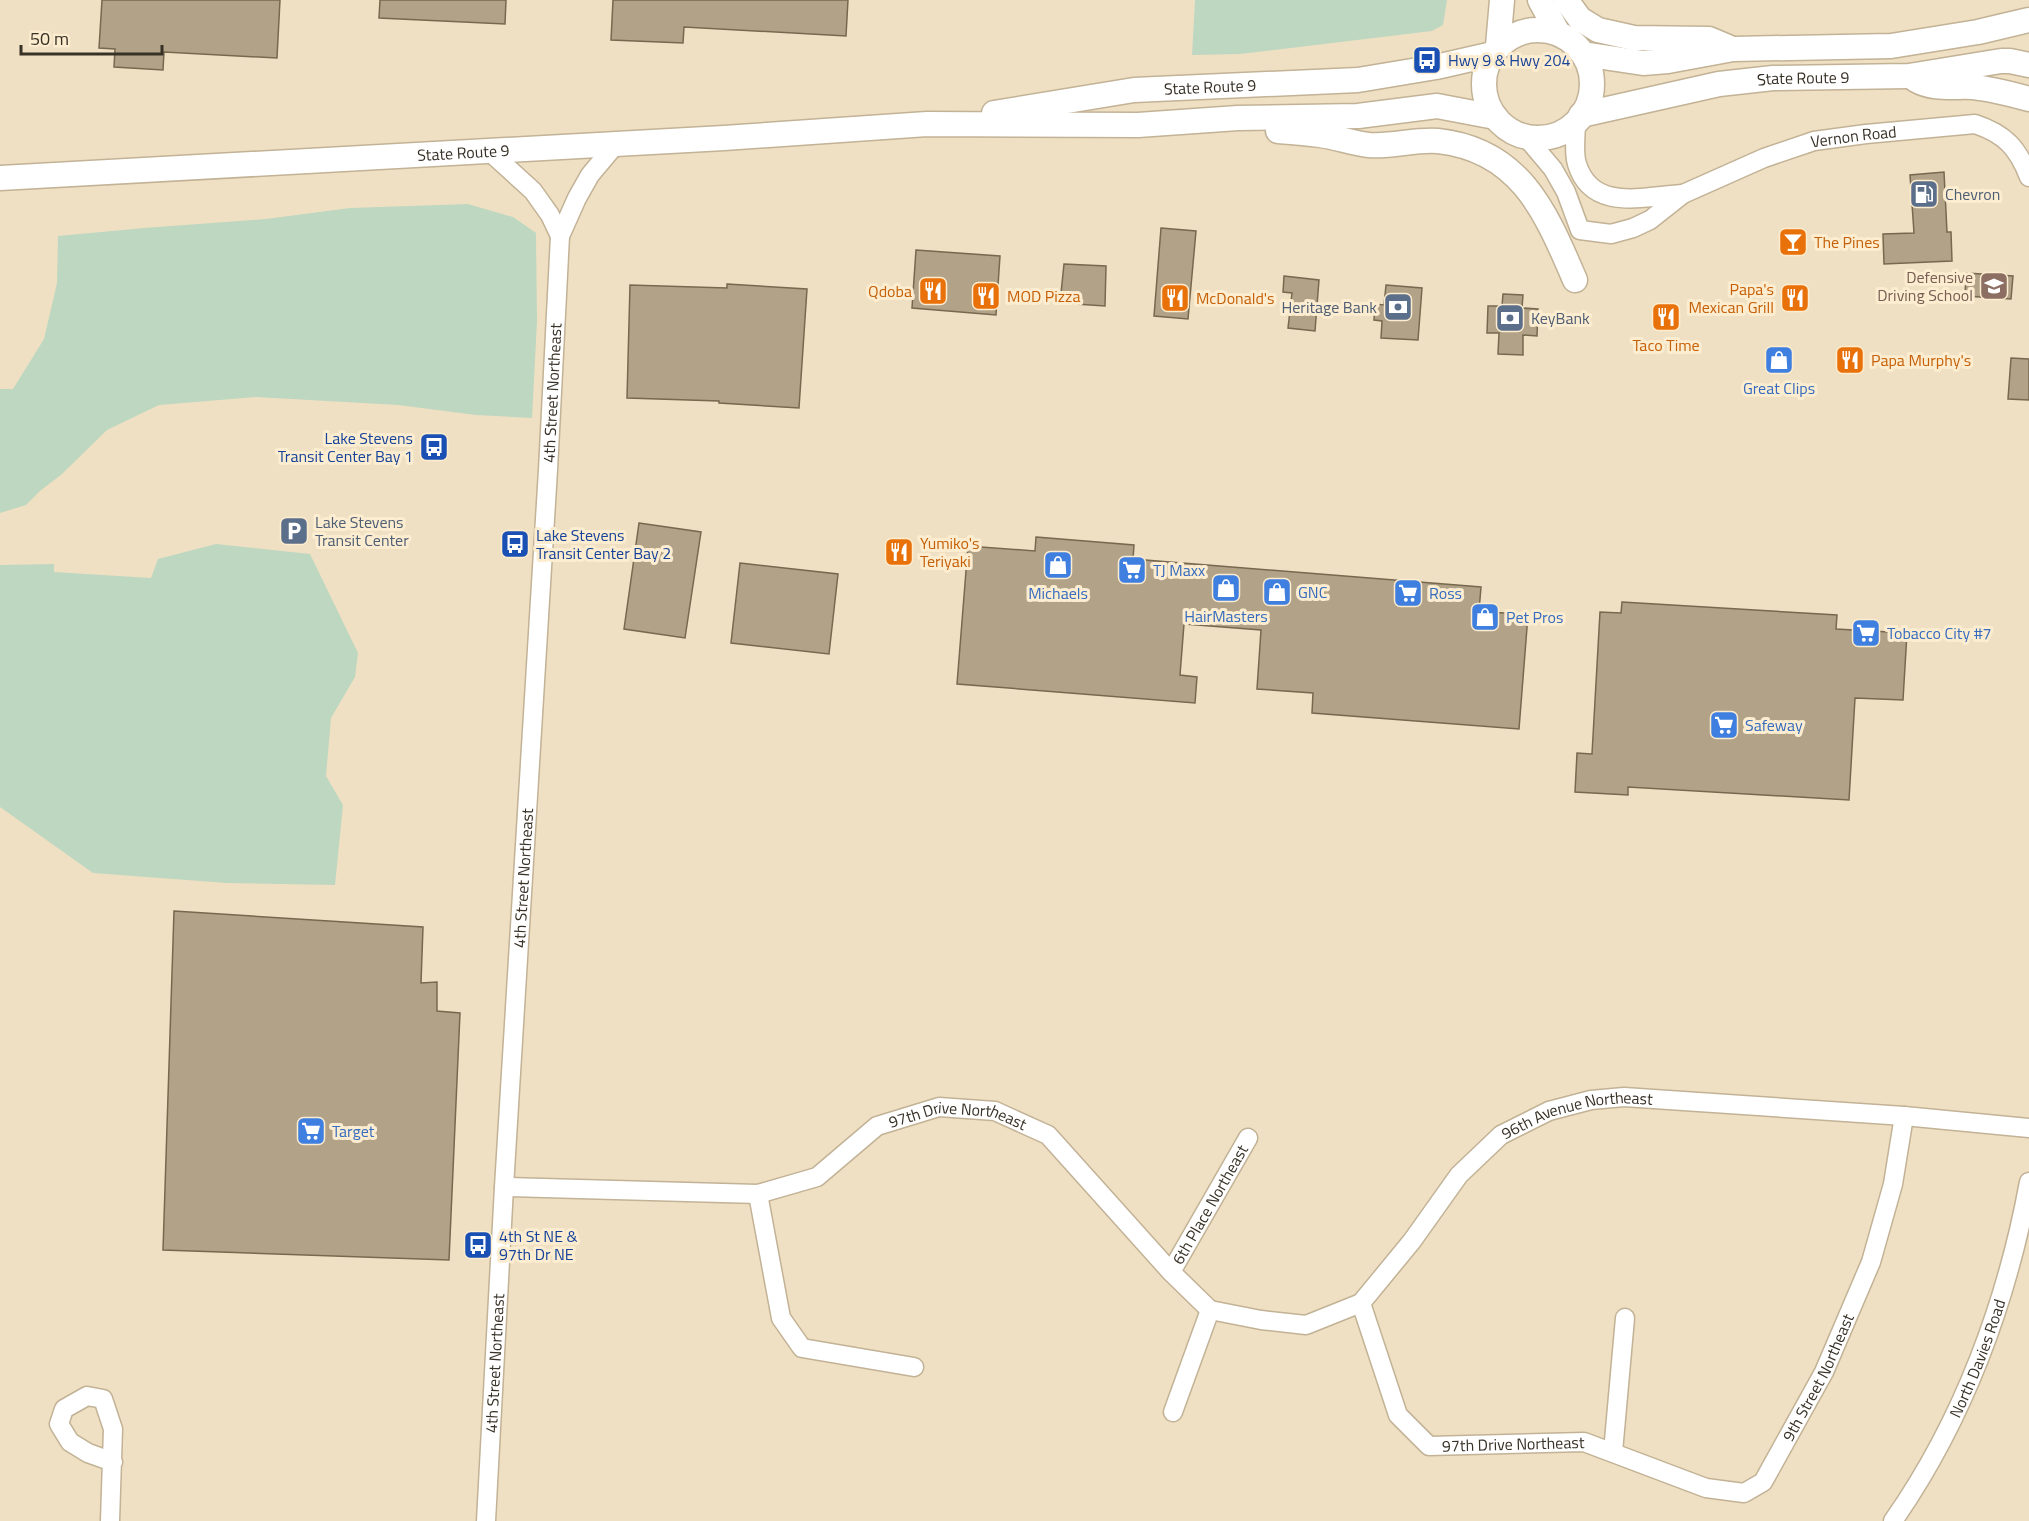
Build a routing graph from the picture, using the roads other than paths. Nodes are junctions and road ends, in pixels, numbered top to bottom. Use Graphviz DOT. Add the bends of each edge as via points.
graph roads {
  1 [pos="1502,0"];
  2 [pos="1540,0"];
  3 [pos="1566,0"];
  4 [pos="2029,20"];
  5 [pos="1558,33"];
  6 [pos="1733,49"];
  7 [pos="1496,50"];
  8 [pos="1583,54"];
  9 [pos="2029,65"];
  10 [pos="1909,76"];
  11 [pos="2029,99"];
  12 [pos="1495,117"];
  13 [pos="1578,119"];
  14 [pos="1205,120"];
  15 [pos="927,124"];
  16 [pos="1526,136"];
  17 [pos="616,144"];
  18 [pos="489,151"];
  19 [pos="2025,160"];
  20 [pos="2029,177"];
  21 [pos="0,178"];
  22 [pos="1683,194"];
  23 [pos="560,236"];
  24 [pos="1575,280"];
  25 [pos="1904,1116"];
  26 [pos="2029,1128"];
  27 [pos="1248,1138"];
  28 [pos="2029,1182"];
  29 [pos="504,1187"];
  30 [pos="758,1194"];
  31 [pos="1171,1272"];
  32 [pos="1361,1303"];
  33 [pos="1210,1310"];
  34 [pos="1625,1318"];
  35 [pos="914,1367"];
  36 [pos="1173,1412"];
  37 [pos="1613,1452"];
  38 [pos="113,1462"];
  39 [pos="110,1521"];
  40 [pos="486,1521"];
  41 [pos="1893,1521"];
  1 -- 7 [label="main road"];
  2 -- 5 [label="main road"];
  3 -- 6 [label="main road" via="1580,19 1598,30 1634,38 1709,39"];
  4 -- 6 [label="main road, State Route 9" via="1891,45"];
  5 -- 7 [label="main road" via="1526,31 1511,36"];
  5 -- 8 [label="main road"];
  6 -- 8 [label="main road, State Route 9" via="1643,63"];
  7 -- 12 [label="main road" via="1486,69 1484,86"];
  7 -- 15 [label="main road, State Route 9" via="1358,80 1134,90"];
  8 -- 13 [label="main road" via="1590,72 1591,91"];
  9 -- 10 [label="main road, State Route 9" via="2001,61"];
  10 -- 11 [label="main road" via="1926,86 1974,87"];
  10 -- 13 [label="main road, State Route 9" via="1740,81"];
  12 -- 14 [label="main road, State Route 9" via="1437,106 1358,116"];
  12 -- 16 [label="main road" via="1515,133"];
  13 -- 16 [label="main road" via="1561,132 1544,137"];
  13 -- 22 [label="street, Vernon Road" via="1576,163 1590,187 1616,198"];
  14 -- 15 [label="main road, State Route 9" via="1138,126"];
  14 -- 24 [label="main road" via="1371,145 1436,141 1471,148 1505,166 1529,190 1548,219"];
  15 -- 17 [label="main road, State Route 9"];
  16 -- 22 [label="street, Vernon Road" via="1553,169 1580,230 1611,234 1633,228"];
  17 -- 18 [label="main road, State Route 9"];
  17 -- 23 [label="street" via="581,190"];
  18 -- 21 [label="main road, State Route 9"];
  18 -- 23 [label="street" via="533,191"];
  19 -- 20 [label="street, Vernon Road"];
  19 -- 22 [label="street, Vernon Road" via="2005,138 1975,124 1878,133 1814,141"];
  23 -- 29 [label="street, 4th Street Northeast"];
  25 -- 26 [label="street, 96th Avenue Northeast"];
  25 -- 32 [label="street, 96th Avenue Northeast" via="1624,1097 1591,1100 1549,1111 1501,1135 1459,1175"];
  25 -- 37 [label="street, 9th Street Northeast" via="1893,1184 1871,1262 1824,1372 1763,1482 1744,1493 1706,1488"];
  27 -- 31 [label="street, 6th Place Northeast"];
  28 -- 41 [label="street, North Davies Road" via="2021,1227 1988,1335 1964,1395"];
  29 -- 30 [label="street, 97th Drive Northeast"];
  29 -- 40 [label="street, 4th Street Northeast"];
  30 -- 31 [label="street, 97th Drive Northeast" via="817,1177 877,1126 939,1107 995,1111 1048,1135"];
  30 -- 35 [label="street" via="781,1318 802,1348"];
  31 -- 33 [label="street, 97th Drive Northeast"];
  32 -- 33 [label="street, 96th Avenue Northeast" via="1306,1325"];
  32 -- 37 [label="street, 97th Drive Northeast" via="1398,1415 1429,1446 1584,1442"];
  33 -- 36 [label="street"];
  34 -- 37 [label="street"];
  38 -- 39 [label="street"];
}
